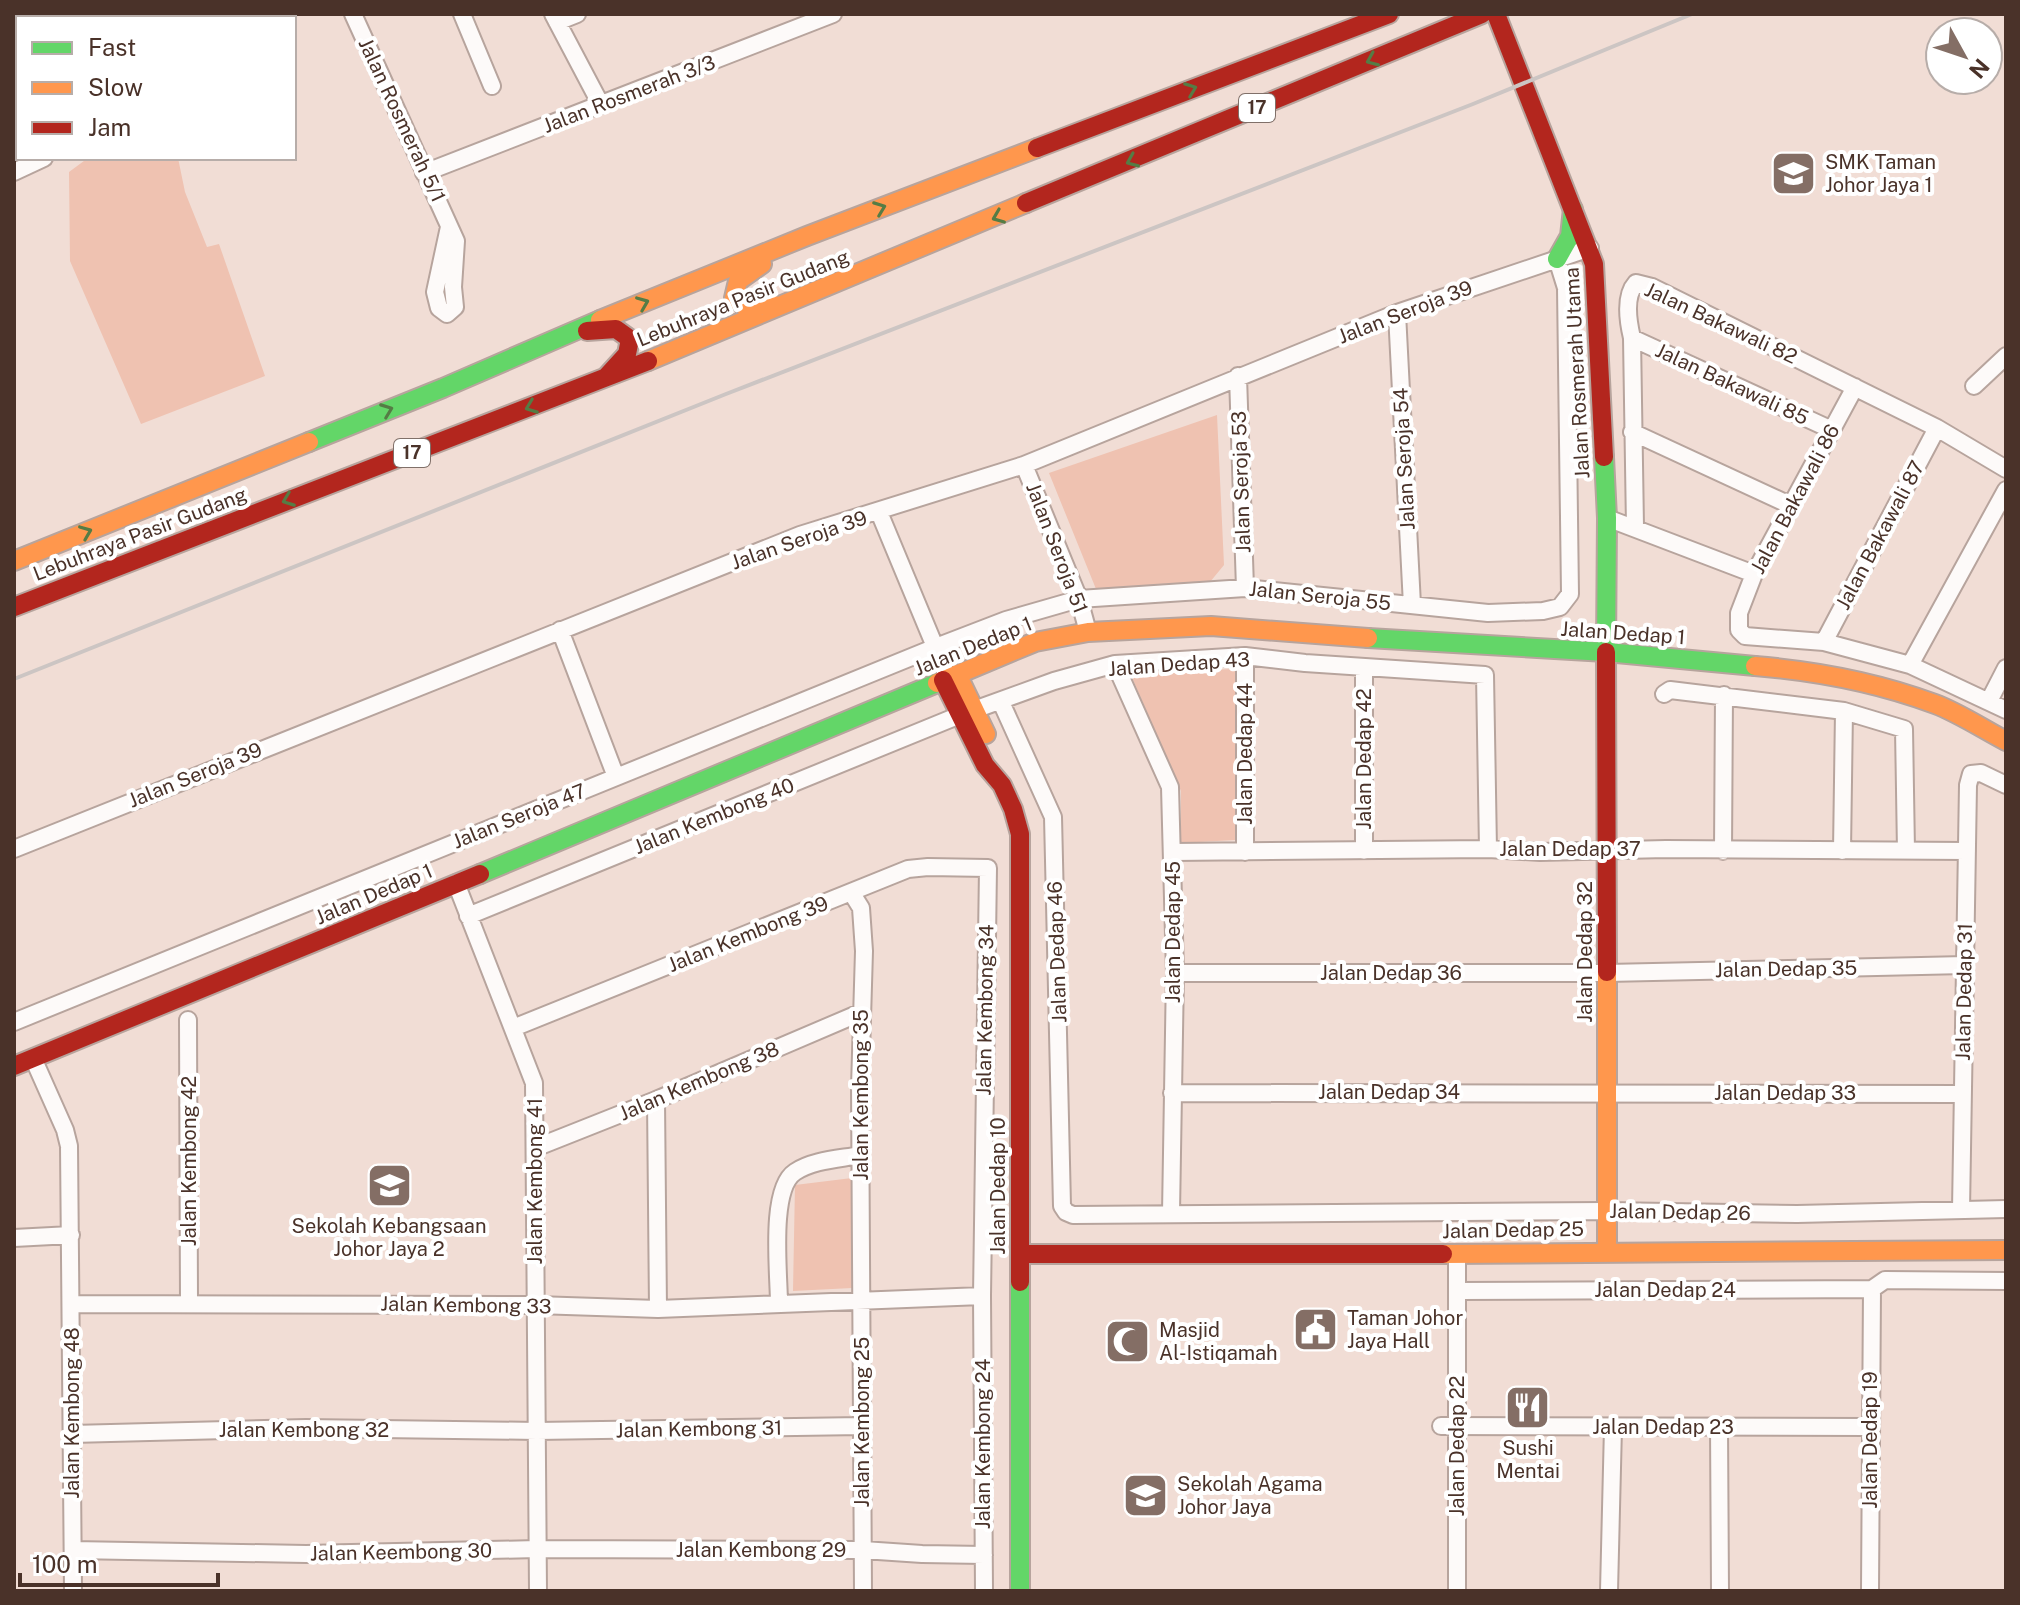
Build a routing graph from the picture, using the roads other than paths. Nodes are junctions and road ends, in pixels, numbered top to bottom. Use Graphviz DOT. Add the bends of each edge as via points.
graph roads {
  1 [pos="353,14"];
  2 [pos="462,14"];
  3 [pos="577,14"];
  4 [pos="831,14"];
  5 [pos="1389,14"];
  6 [pos="1482,14"];
  7 [pos="1496,14"];
  8 [pos="555,18"];
  9 [pos="492,86"];
  10 [pos="601,105"];
  11 [pos="40,160"];
  12 [pos="14,172"];
  13 [pos="424,173"];
  14 [pos="1573,206"];
  15 [pos="449,227"];
  16 [pos="807,236"];
  17 [pos="1590,248"];
  18 [pos="1557,259"];
  19 [pos="788,304"];
  20 [pos="1397,313"];
  21 [pos="570,332"];
  22 [pos="1632,338"];
  23 [pos="2006,356"];
  24 [pos="1238,376"];
  25 [pos="604,379"];
  26 [pos="1974,386"];
  27 [pos="1855,387"];
  28 [pos="1937,428"];
  29 [pos="1832,430"];
  30 [pos="1632,432"];
  31 [pos="1024,465"];
  32 [pos="2006,469"];
  33 [pos="2006,490"];
  34 [pos="1792,506"];
  35 [pos="879,512"];
  36 [pos="1607,518"];
  37 [pos="1635,527"];
  38 [pos="14,561"];
  39 [pos="1754,574"];
  40 [pos="1245,588"];
  41 [pos="1079,599"];
  42 [pos="1412,605"];
  43 [pos="14,607"];
  44 [pos="560,630"];
  45 [pos="1088,632"];
  46 [pos="1824,642"];
  47 [pos="936,647"];
  48 [pos="1606,652"];
  49 [pos="1245,656"];
  50 [pos="1115,664"];
  51 [pos="1910,665"];
  52 [pos="1364,667"];
  53 [pos="2006,668"];
  54 [pos="949,677"];
  55 [pos="1664,694"];
  56 [pos="1724,695"];
  57 [pos="1989,701"];
  58 [pos="1001,702"];
  59 [pos="2006,710"];
  60 [pos="1844,711"];
  61 [pos="967,713"];
  62 [pos="2006,741"];
  63 [pos="616,777"];
  64 [pos="2006,785"];
  65 [pos="14,849"];
  66 [pos="1488,849"];
  67 [pos="1364,851"];
  68 [pos="1607,851"];
  69 [pos="1723,851"];
  70 [pos="1842,851"];
  71 [pos="1906,851"];
  72 [pos="1967,851"];
  73 [pos="1173,852"];
  74 [pos="1245,852"];
  75 [pos="988,868"];
  76 [pos="456,883"];
  77 [pos="851,892"];
  78 [pos="468,916"];
  79 [pos="1965,965"];
  80 [pos="1175,973"];
  81 [pos="1607,973"];
  82 [pos="862,1012"];
  83 [pos="188,1020"];
  84 [pos="14,1022"];
  85 [pos="513,1028"];
  86 [pos="33,1058"];
  87 [pos="14,1066"];
  88 [pos="1607,1092"];
  89 [pos="1172,1093"];
  90 [pos="1963,1094"];
  91 [pos="656,1100"];
  92 [pos="535,1148"];
  93 [pos="860,1155"];
  94 [pos="2006,1209"];
  95 [pos="1961,1210"];
  96 [pos="1606,1211"];
  97 [pos="1066,1212"];
  98 [pos="1171,1213"];
  99 [pos="71,1235"];
  100 [pos="14,1238"];
  101 [pos="2006,1250"];
  102 [pos="1607,1252"];
  103 [pos="1457,1253"];
  104 [pos="1020,1254"];
  105 [pos="2006,1281"];
  106 [pos="1872,1289"];
  107 [pos="1458,1291"];
  108 [pos="982,1296"];
  109 [pos="862,1301"];
  110 [pos="189,1303"];
  111 [pos="71,1304"];
  112 [pos="779,1304"];
  113 [pos="536,1305"];
  114 [pos="658,1309"];
  115 [pos="862,1426"];
  116 [pos="1449,1426"];
  117 [pos="1719,1426"];
  118 [pos="1613,1427"];
  119 [pos="1870,1427"];
  120 [pos="537,1431"];
  121 [pos="72,1434"];
  122 [pos="537,1549"];
  123 [pos="73,1550"];
  124 [pos="863,1550"];
  125 [pos="984,1555"];
  126 [pos="73,1591"];
  127 [pos="538,1591"];
  128 [pos="863,1591"];
  129 [pos="984,1591"];
  130 [pos="1020,1591"];
  131 [pos="1457,1591"];
  132 [pos="1609,1591"];
  133 [pos="1720,1591"];
  134 [pos="1870,1591"];
  1 -- 13 [label="street, Jalan Rosmerah 5/1"];
  2 -- 9 [label="street"];
  3 -- 8 [label="street"];
  4 -- 10 [label="street, Jalan Rosmerah 3/3"];
  16 -- 5 [label="main road, Lebuhraya Pasir Gudang / 17, one-way"];
  6 -- 19 [label="main road, Lebuhraya Pasir Gudang / 17, one-way"];
  7 -- 14 [label="main road, Jalan Rosmerah Utama"];
  8 -- 10 [label="street"];
  10 -- 13 [label="street, Jalan Rosmerah 3/3"];
  11 -- 12 [label="street"];
  13 -- 15 [label="street, Jalan Rosmerah 5/1"];
  14 -- 17 [label="main road, Jalan Rosmerah Utama"];
  14 -- 18 [label="main road" via="1570,236"];
  16 -- 19 [label="main road" via="746,273 733,290 734,298 746,307"];
  21 -- 16 [label="main road, Lebuhraya Pasir Gudang / 17, one-way"];
  17 -- 18 [label="street, Jalan Seroja 39"];
  17 -- 36 [label="main road, Jalan Rosmerah Utama" via="1597,288"];
  18 -- 20 [label="street, Jalan Seroja 39"];
  18 -- 42 [label="street, Jalan Seroja 55" via="1566,288 1570,594 1560,607 1543,611 1488,613"];
  19 -- 25 [label="main road, Lebuhraya Pasir Gudang / 17"];
  20 -- 24 [label="street, Jalan Seroja 39"];
  20 -- 42 [label="street, Jalan Seroja 54"];
  21 -- 25 [label="main road" via="626,332 627,354"];
  38 -- 21 [label="main road, Lebuhraya Pasir Gudang / 17, one-way"];
  22 -- 27 [label="street, Jalan Bakawali 82" via="1630,290 1642,283"];
  22 -- 29 [label="street, Jalan Bakawali 85"];
  22 -- 30 [label="street, Jalan Bakawali 82"];
  23 -- 26 [label="street"];
  24 -- 31 [label="street, Jalan Seroja 39"];
  24 -- 40 [label="street, Jalan Seroja 53"];
  25 -- 43 [label="main road, Lebuhraya Pasir Gudang / 17, one-way"];
  27 -- 28 [label="street"];
  27 -- 29 [label="street, Jalan Bakawali 86"];
  28 -- 32 [label="street"];
  28 -- 46 [label="street, Jalan Bakawali 87"];
  29 -- 34 [label="street, Jalan Bakawali 86"];
  30 -- 34 [label="street"];
  30 -- 37 [label="street, Jalan Bakawali 82"];
  31 -- 35 [label="street, Jalan Seroja 39"];
  31 -- 41 [label="street, Jalan Seroja 51"];
  33 -- 51 [label="street"];
  34 -- 39 [label="street, Jalan Bakawali 86"];
  35 -- 44 [label="street, Jalan Seroja 39" via="800,535"];
  35 -- 47 [label="street"];
  36 -- 37 [label="street"];
  36 -- 48 [label="main road, Jalan Rosmerah Utama"];
  37 -- 39 [label="street"];
  39 -- 46 [label="street, Jalan Bakawali 86" via="1739,613 1739,630 1745,636"];
  40 -- 41 [label="street, Jalan Seroja 55"];
  40 -- 42 [label="street, Jalan Seroja 55"];
  41 -- 45 [label="street, Jalan Seroja 51"];
  41 -- 47 [label="street, Jalan Seroja 55"];
  44 -- 63 [label="street"];
  44 -- 65 [label="street, Jalan Seroja 39"];
  45 -- 48 [label="main road, Jalan Dedap 1" via="1211,626"];
  45 -- 54 [label="main road, Jalan Dedap 1" via="1035,642"];
  46 -- 51 [label="street"];
  47 -- 54 [label="street"];
  47 -- 63 [label="street, Jalan Seroja 47"];
  48 -- 62 [label="main road, Jalan Dedap 1" via="1814,671 1938,705"];
  48 -- 68 [label="main road, Jalan Dedap 32"];
  49 -- 50 [label="street, Jalan Dedap 43"];
  49 -- 52 [label="street, Jalan Dedap 43"];
  49 -- 74 [label="street, Jalan Dedap 44"];
  50 -- 58 [label="street, Jalan Dedap 43"];
  50 -- 73 [label="street, Jalan Dedap 45" via="1170,787"];
  51 -- 57 [label="street"];
  52 -- 66 [label="street, Jalan Dedap 43" via="1485,675"];
  52 -- 67 [label="street, Jalan Dedap 42"];
  53 -- 57 [label="street"];
  54 -- 61 [label="main road, Jalan Dedap 10"];
  54 -- 76 [label="main road, Jalan Dedap 1"];
  55 -- 56 [label="street" via="1670,690"];
  56 -- 60 [label="street"];
  56 -- 69 [label="street"];
  57 -- 59 [label="street"];
  58 -- 61 [label="street, Jalan Dedap 43"];
  58 -- 97 [label="street, Jalan Dedap 46" via="1053,817"];
  60 -- 70 [label="street"];
  60 -- 71 [label="street" via="1904,729"];
  61 -- 78 [label="street, Jalan Kembong 40"];
  61 -- 104 [label="main road, Jalan Dedap 10" via="997,757 1020,834"];
  63 -- 84 [label="street, Jalan Seroja 47"];
  64 -- 72 [label="street, Jalan Dedap 31" via="1971,774"];
  66 -- 67 [label="street, Jalan Dedap 37"];
  66 -- 68 [label="street, Jalan Dedap 37"];
  67 -- 74 [label="street, Jalan Dedap 37"];
  68 -- 69 [label="street, Jalan Dedap 37"];
  68 -- 81 [label="main road, Jalan Dedap 32"];
  69 -- 70 [label="street, Jalan Dedap 37"];
  70 -- 71 [label="street, Jalan Dedap 37"];
  71 -- 72 [label="street, Jalan Dedap 37"];
  72 -- 79 [label="street, Jalan Dedap 31"];
  73 -- 74 [label="street, Jalan Dedap 37"];
  73 -- 80 [label="street, Jalan Dedap 45"];
  75 -- 77 [label="street, Jalan Kembong 39" via="908,869"];
  75 -- 108 [label="street, Jalan Kembong 34"];
  76 -- 78 [label="street, Jalan Kembong 41"];
  76 -- 86 [label="main road, Jalan Dedap 1"];
  77 -- 82 [label="street, Jalan Kembong 35" via="861,908"];
  77 -- 85 [label="street, Jalan Kembong 39"];
  78 -- 85 [label="street, Jalan Kembong 41"];
  79 -- 81 [label="street, Jalan Dedap 35"];
  79 -- 90 [label="street, Jalan Dedap 31"];
  80 -- 81 [label="street, Jalan Dedap 36"];
  80 -- 89 [label="street, Jalan Dedap 45"];
  81 -- 88 [label="main road, Jalan Dedap 32"];
  82 -- 91 [label="street, Jalan Kembong 38"];
  82 -- 93 [label="street, Jalan Kembong 35"];
  83 -- 110 [label="street, Jalan Kembong 42"];
  85 -- 92 [label="street, Jalan Kembong 41" via="534,1083"];
  86 -- 87 [label="main road, Jalan Dedap 1"];
  86 -- 99 [label="street, Jalan Kembong 48" via="69,1146"];
  88 -- 89 [label="street, Jalan Dedap 34"];
  88 -- 90 [label="street, Jalan Dedap 33"];
  88 -- 96 [label="main road, Jalan Dedap 32"];
  89 -- 98 [label="street, Jalan Dedap 45"];
  90 -- 95 [label="street, Jalan Dedap 31"];
  91 -- 92 [label="street, Jalan Kembong 38"];
  91 -- 114 [label="street"];
  92 -- 113 [label="street, Jalan Kembong 41"];
  93 -- 109 [label="street, Jalan Kembong 35"];
  93 -- 112 [label="street" via="805,1166 784,1183 778,1204"];
  94 -- 95 [label="street, Jalan Dedap 26"];
  95 -- 96 [label="street, Jalan Dedap 26"];
  96 -- 98 [label="street, Jalan Dedap 26"];
  96 -- 102 [label="main road, Jalan Dedap 32"];
  97 -- 98 [label="street, Jalan Dedap 26"];
  99 -- 100 [label="street"];
  99 -- 111 [label="street, Jalan Kembong 48"];
  101 -- 102 [label="main road, Jalan Dedap 25"];
  102 -- 103 [label="main road, Jalan Dedap 25"];
  103 -- 104 [label="main road, Jalan Dedap 25"];
  103 -- 107 [label="street, Jalan Dedap 22"];
  104 -- 130 [label="main road, Jalan Dedap 10"];
  105 -- 106 [label="street, Jalan Dedap 24" via="1885,1280"];
  106 -- 107 [label="street, Jalan Dedap 24"];
  106 -- 119 [label="street, Jalan Dedap 19"];
  107 -- 116 [label="street, Jalan Dedap 22"];
  108 -- 109 [label="street, Jalan Kembong 33"];
  108 -- 125 [label="street, Jalan Kembong 24"];
  109 -- 112 [label="street, Jalan Kembong 33"];
  109 -- 115 [label="street, Jalan Kembong 25"];
  110 -- 111 [label="street, Jalan Kembong 33"];
  110 -- 113 [label="street, Jalan Kembong 33"];
  111 -- 121 [label="street, Jalan Kembong 48"];
  112 -- 114 [label="street, Jalan Kembong 33"];
  113 -- 114 [label="street, Jalan Kembong 33"];
  113 -- 120 [label="street, Jalan Kembong 41"];
  115 -- 120 [label="street, Jalan Kembong 31"];
  115 -- 124 [label="street, Jalan Kembong 25"];
  116 -- 118 [label="street, Jalan Dedap 23"];
  116 -- 131 [label="street, Jalan Dedap 22"];
  117 -- 118 [label="street, Jalan Dedap 23"];
  117 -- 119 [label="street, Jalan Dedap 23"];
  117 -- 133 [label="street"];
  118 -- 132 [label="street"];
  119 -- 134 [label="street, Jalan Dedap 19"];
  120 -- 121 [label="street, Jalan Kembong 32" via="306,1428"];
  120 -- 122 [label="street, Jalan Kembong 41"];
  121 -- 123 [label="street, Jalan Kembong 48"];
  122 -- 123 [label="street, Jalan Keembong 30" via="306,1554"];
  122 -- 124 [label="street, Jalan Kembong 29"];
  122 -- 127 [label="street, Jalan Kembong 41"];
  123 -- 126 [label="street, Jalan Kembong 48"];
  124 -- 125 [label="street, Jalan Kembong 29"];
  124 -- 128 [label="street, Jalan Kembong 25"];
  125 -- 129 [label="street, Jalan Kembong 24"];
}
